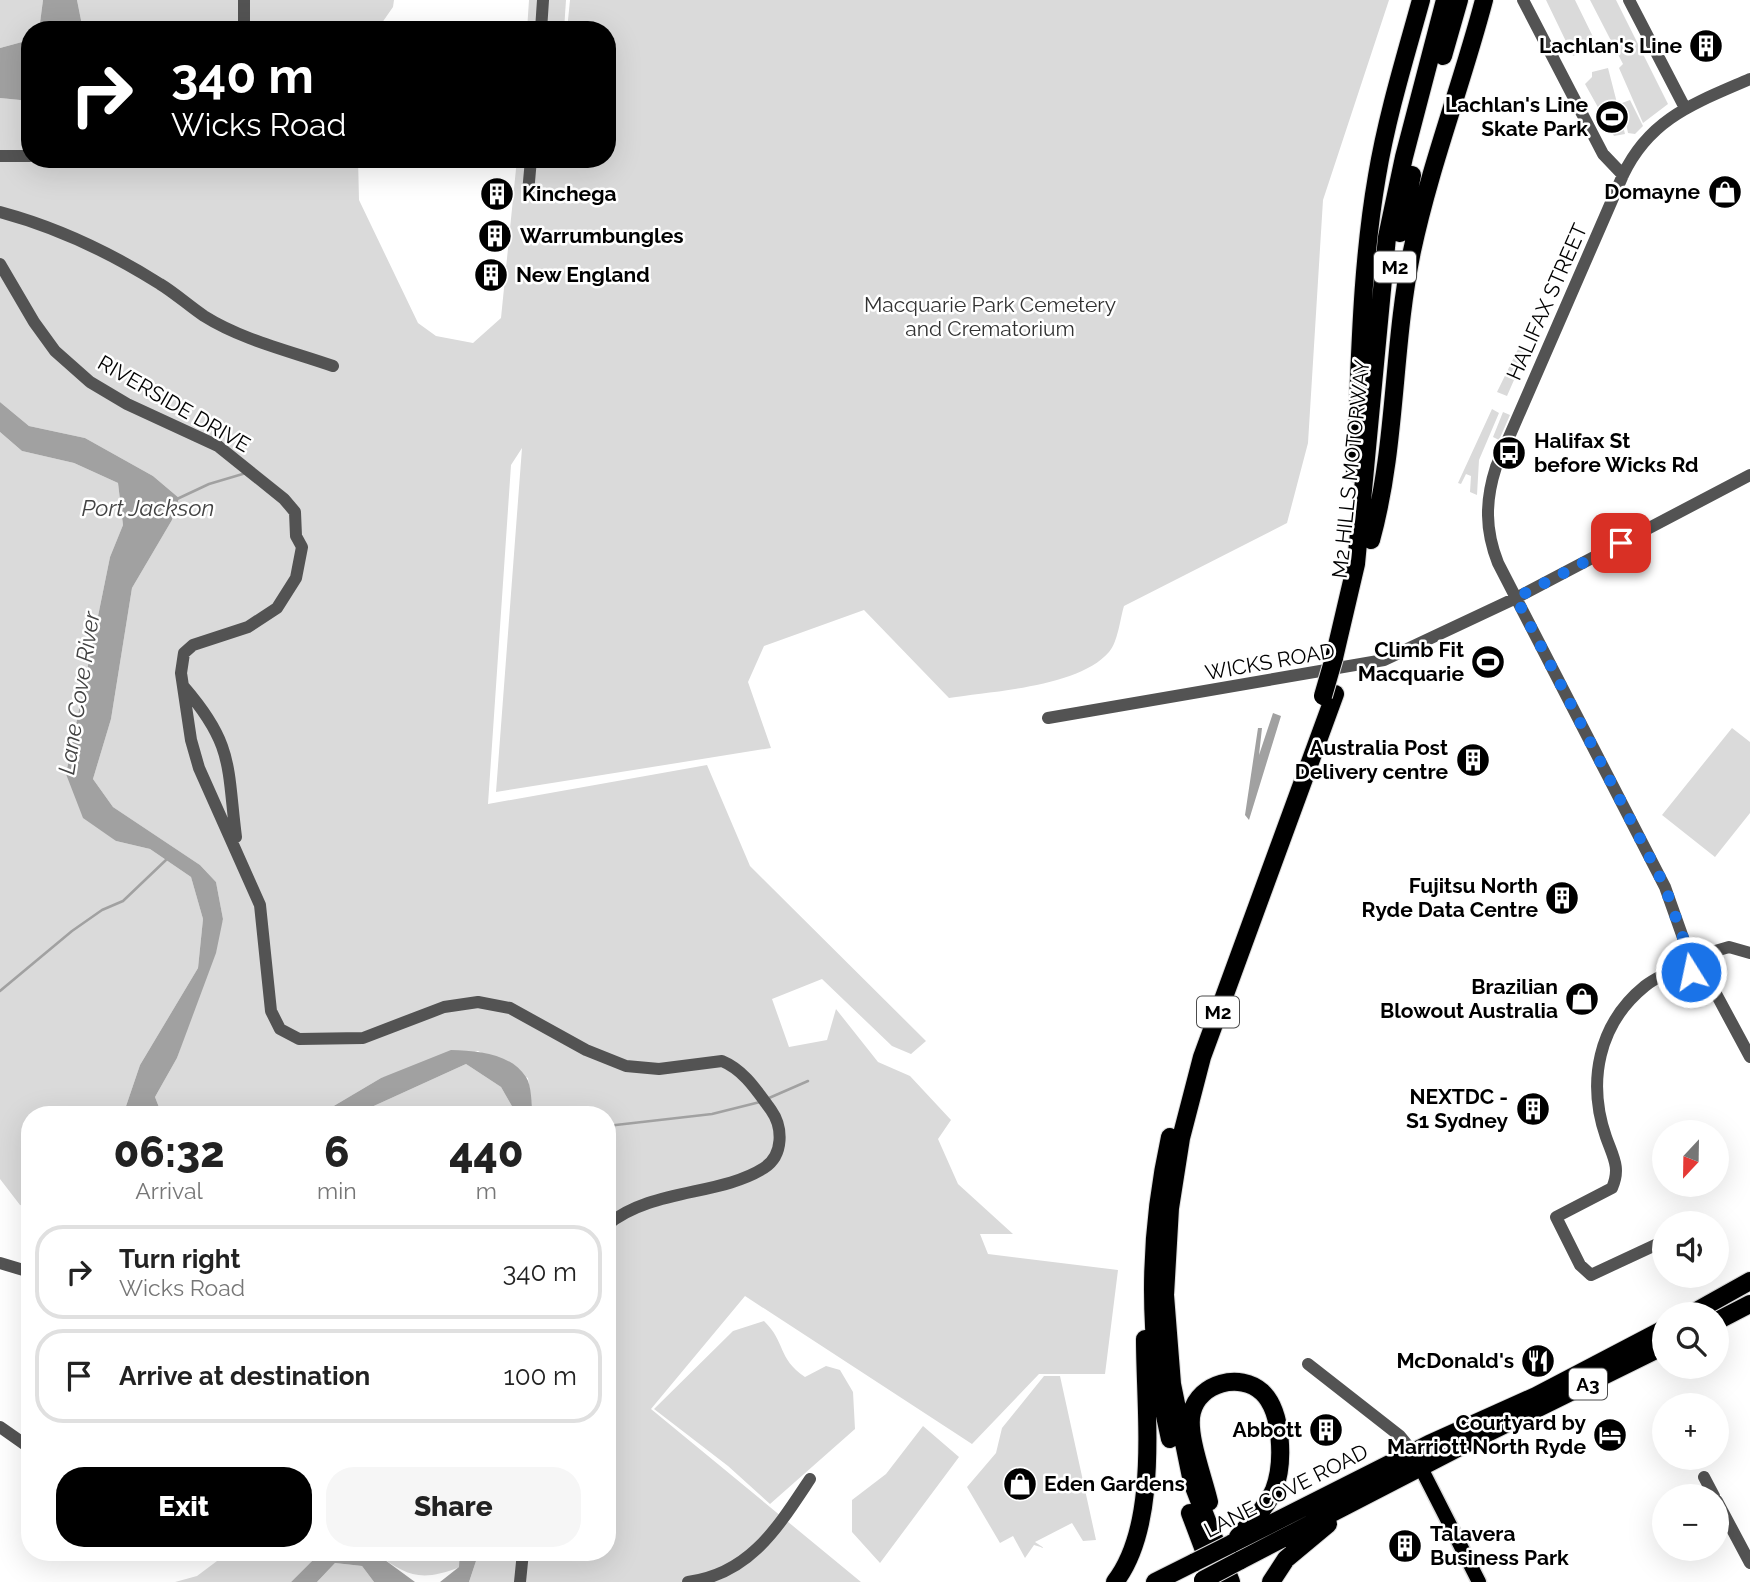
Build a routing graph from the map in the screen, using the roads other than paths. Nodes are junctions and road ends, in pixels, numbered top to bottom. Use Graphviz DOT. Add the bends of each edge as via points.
graph roads {
  1 [pos="244,0"];
  2 [pos="543,0"];
  3 [pos="1420,0"];
  4 [pos="1446,0"];
  5 [pos="1459,0"];
  6 [pos="1483,0"];
  7 [pos="1523,0"];
  8 [pos="1629,0"];
  9 [pos="244,21"];
  10 [pos="542,21"];
  11 [pos="1750,79"];
  12 [pos="1685,108"];
  13 [pos="0,156"];
  14 [pos="21,156"];
  15 [pos="530,168"];
  16 [pos="1623,175"];
  17 [pos="528,193"];
  18 [pos="0,212"];
  19 [pos="0,264"];
  20 [pos="333,366"];
  21 [pos="1750,475"];
  22 [pos="1371,540"];
  23 [pos="1356,564"];
  24 [pos="1516,598"];
  25 [pos="1341,657"];
  26 [pos="183,686"];
  27 [pos="1329,695"];
  28 [pos="1048,718"];
  29 [pos="237,848"];
  30 [pos="1687,949"];
  31 [pos="1750,953"];
  32 [pos="1705,954"];
  33 [pos="1681,964"];
  34 [pos="1699,971"];
  35 [pos="1750,1057"];
  36 [pos="616,1219"];
  37 [pos="1154,1236"];
  38 [pos="1652,1247"];
  39 [pos="0,1263"];
  40 [pos="21,1269"];
  41 [pos="1750,1281"];
  42 [pos="1712,1302"];
  43 [pos="1750,1304"];
  44 [pos="1729,1315"];
  45 [pos="1652,1335"];
  46 [pos="1652,1352"];
  47 [pos="1308,1364"];
  48 [pos="0,1427"];
  49 [pos="21,1442"];
  50 [pos="1417,1460"];
  51 [pos="1704,1477"];
  52 [pos="810,1479"];
  53 [pos="1708,1484"];
  54 [pos="1365,1497"];
  55 [pos="1729,1523"];
  56 [pos="1231,1544"];
  57 [pos="522,1561"];
  58 [pos="1750,1563"];
  59 [pos="1209,1574"];
  60 [pos="520,1582"];
  61 [pos="688,1582"];
  62 [pos="1115,1582"];
  63 [pos="1154,1582"];
  64 [pos="1271,1582"];
  65 [pos="1479,1582"];
  1 -- 9 [label="street"];
  2 -- 10 [label="street"];
  3 -- 23 [label="highway" via="1385,138 1369,229 1352,539"];
  4 -- 23 [label="highway, M2 HILLS MOTORWAY / M2" via="1387,237"];
  5 -- 22 [label="highway, M2 HILLS MOTORWAY / M2" via="1411,178 1398,246"];
  6 -- 22 [label="highway" via="1412,251 1384,494"];
  7 -- 16 [label="street" via="1603,154"];
  8 -- 12 [label="street"];
  11 -- 12 [label="street, HALIFAX STREET"];
  12 -- 16 [label="street, HALIFAX STREET" via="1651,132"];
  13 -- 14 [label="street"];
  15 -- 17 [label="street"];
  16 -- 24 [label="street, HALIFAX STREET" via="1490,485 1486,517 1490,541"];
  18 -- 20 [label="street" via="36,221 122,262 205,316 249,338"];
  19 -- 26 [label="street, RIVERSIDE DRIVE" via="55,351 90,382 218,446 295,512 296,536 302,547 296,578 277,608 248,627 198,642 184,653"];
  21 -- 24 [label="street, WICKS ROAD"];
  22 -- 25 [label="highway, M2 HILLS MOTORWAY / M2"];
  23 -- 25 [label="highway, M2 HILLS MOTORWAY / M2"];
  24 -- 28 [label="street, WICKS ROAD" via="1404,651 1363,665"];
  24 -- 30 [label="street, HALIFAX STREET" via="1665,887"];
  25 -- 27 [label="highway, M2 HILLS MOTORWAY / M2"];
  26 -- 29 [label="street, RIVERSIDE DRIVE" via="200,768"];
  26 -- 29 [label="street, RIVERSIDE DRIVE" via="202,708 227,753"];
  27 -- 37 [label="highway, M2 HILLS MOTORWAY / M2" via="1188,1066 1168,1145"];
  27 -- 59 [label="highway, M2 HILLS MOTORWAY / M2" via="1202,1057 1181,1138 1170,1208 1165,1295 1172,1384"];
  29 -- 36 [label="street, RIVERSIDE DRIVE" via="262,912 271,1012 280,1029 292,1037 363,1038 444,1007 478,1002 510,1008 586,1050 626,1066 659,1069 722,1061 739,1071 777,1118 777,1154 764,1168 743,1177 675,1195"];
  30 -- 32 [label="street" via="1695,947"];
  30 -- 33 [label="street"];
  31 -- 32 [label="street" via="1729,947"];
  32 -- 34 [label="street" via="1705,966"];
  33 -- 34 [label="street" via="1691,972"];
  33 -- 38 [label="street" via="1627,1003 1599,1056 1596,1100 1619,1170 1612,1188 1556,1217 1580,1265 1591,1275"];
  34 -- 35 [label="street"];
  37 -- 59 [label="highway, M2 HILLS MOTORWAY / M2" via="1155,1344 1164,1412"];
  37 -- 62 [label="highway, M2" via="1145,1256 1144,1516 1128,1563"];
  39 -- 40 [label="street"];
  41 -- 42 [label="highway"];
  43 -- 44 [label="highway"];
  45 -- 50 [label="highway, LANE COVE ROAD / A3"];
  46 -- 50 [label="highway, LANE COVE ROAD / A3"];
  47 -- 50 [label="street" via="1400,1436"];
  48 -- 49 [label="street"];
  50 -- 54 [label="highway, LANE COVE ROAD / A3"];
  50 -- 56 [label="highway, LANE COVE ROAD / A3"];
  50 -- 65 [label="main road"];
  51 -- 53 [label="street"];
  52 -- 61 [label="street" via="742,1564 719,1576"];
  54 -- 59 [label="highway, LANE COVE ROAD / A3"];
  54 -- 64 [label="highway" via="1286,1559"];
  55 -- 58 [label="street"];
  56 -- 59 [label="highway, LANE COVE ROAD / A3, bridge"];
  56 -- 59 [label="highway" via="1265,1506 1279,1465 1275,1413 1270,1403 1252,1386 1234,1382 1211,1387 1199,1399 1191,1421 1224,1553"];
  57 -- 60 [label="street"];
  59 -- 63 [label="highway, LANE COVE ROAD / A3"];
}
